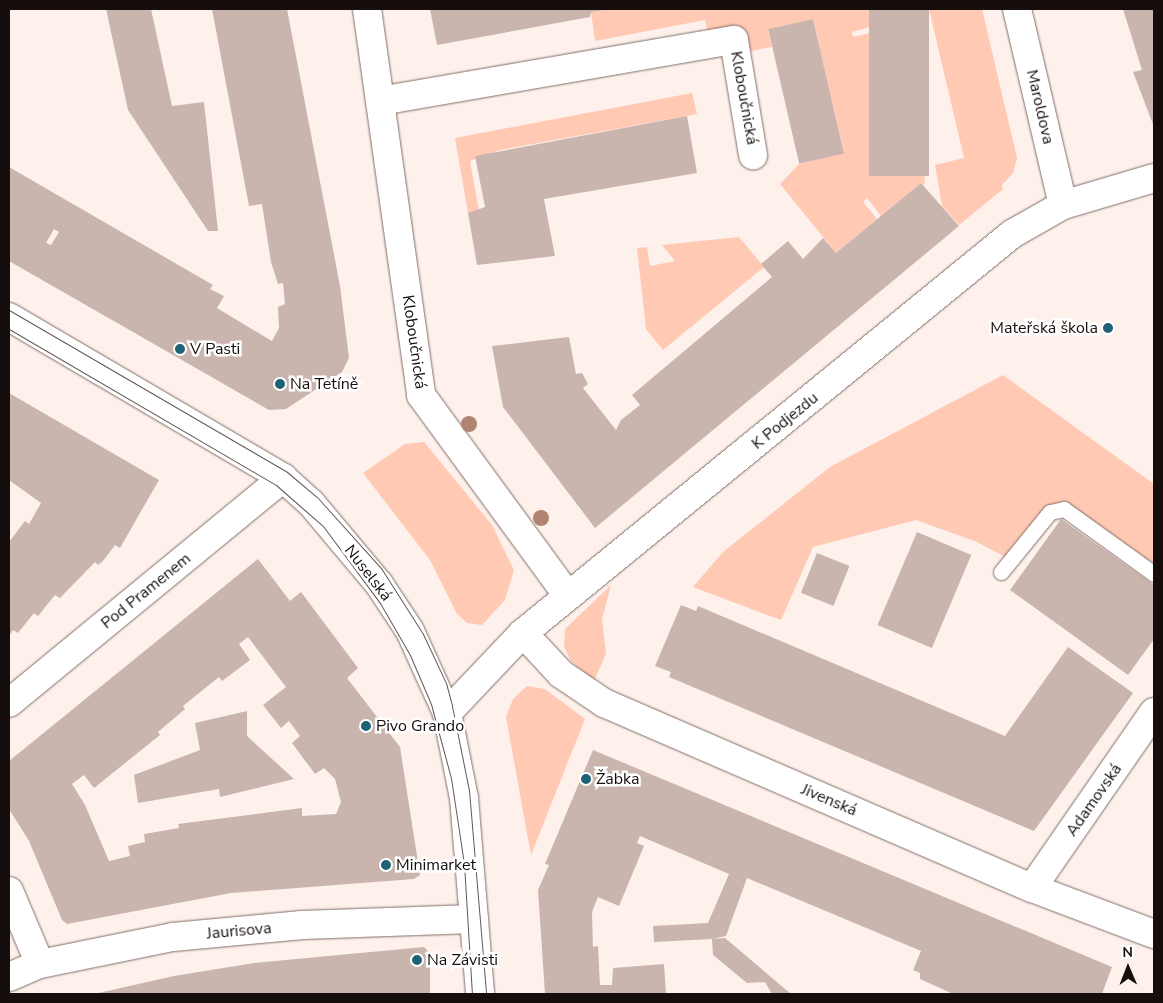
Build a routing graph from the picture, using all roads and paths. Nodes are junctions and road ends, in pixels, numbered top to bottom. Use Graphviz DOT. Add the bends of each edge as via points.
graph roads {
  1 [pos="367,9"];
  2 [pos="1017,9"];
  3 [pos="380,101"];
  4 [pos="753,155"];
  5 [pos="1154,178"];
  6 [pos="1063,205"];
  7 [pos="9,317"];
  8 [pos="283,478"];
  9 [pos="1001,572"];
  10 [pos="1154,574"];
  11 [pos="568,596"];
  12 [pos="523,633"];
  13 [pos="9,703"];
  14 [pos="1154,712"];
  15 [pos="447,713"];
  16 [pos="1032,888"];
  17 [pos="9,891"];
  18 [pos="474,919"];
  19 [pos="1154,934"];
  20 [pos="40,964"];
  21 [pos="9,976"];
  22 [pos="480,994"];
  1 -- 3 [label="street, Kloboučnická"];
  2 -- 6 [label="street, Maroldova"];
  3 -- 4 [label="street, Kloboučnická" via="734,40"];
  3 -- 11 [label="street, Kloboučnická" via="421,395"];
  5 -- 6 [label="street, K Podjezdu"];
  6 -- 11 [label="street, K Podjezdu" via="1012,234"];
  7 -- 8 [label="street, Nuselská"];
  8 -- 13 [label="street, Pod Pramenem"];
  8 -- 15 [label="street, Nuselská" via="311,503 379,584 410,631"];
  9 -- 10 [label="lane" via="1050,512 1064,509"];
  11 -- 12 [label="street, K Podjezdu"];
  12 -- 15 [label="street, K Podjezdu"];
  12 -- 16 [label="street, Jivenská" via="561,674 604,702"];
  14 -- 16 [label="street, Adamovská"];
  15 -- 18 [label="street, Nuselská" via="464,798"];
  16 -- 19 [label="street, Jivenská"];
  17 -- 20 [label="street"];
  18 -- 20 [label="street, Jaurisova" via="302,925 173,937"];
  18 -- 22 [label="street, Nuselská"];
  20 -- 21 [label="street, Jaurisova"];
}
